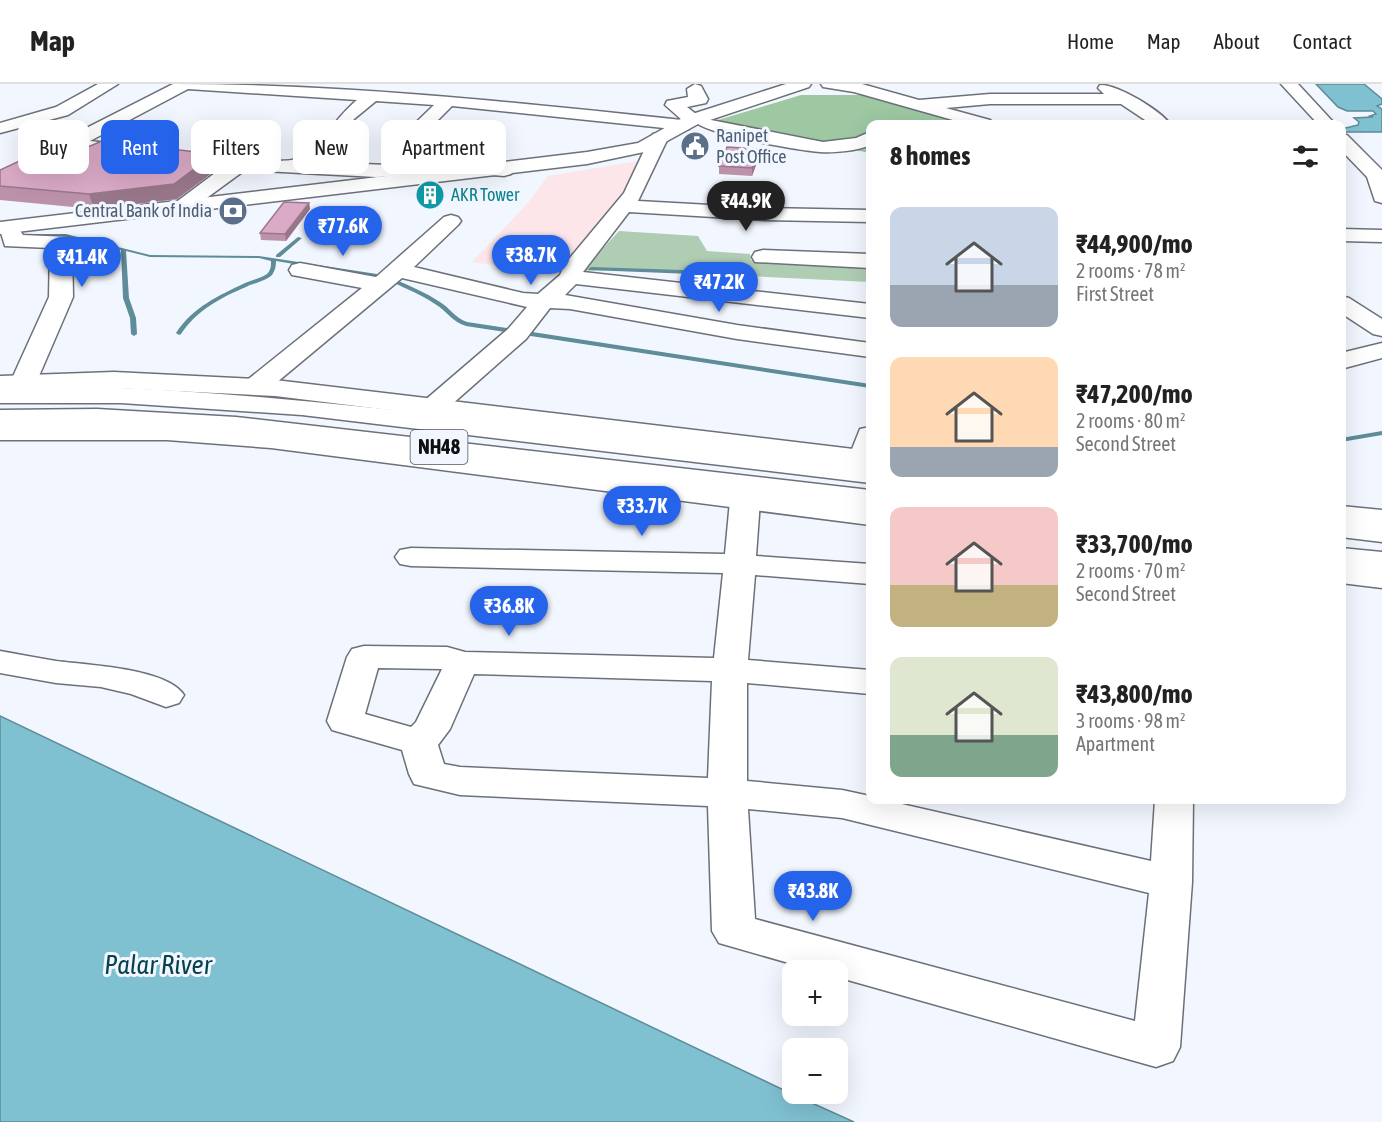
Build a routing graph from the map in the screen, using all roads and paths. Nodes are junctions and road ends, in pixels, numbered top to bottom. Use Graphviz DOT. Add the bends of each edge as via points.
graph roads {
  1 [pos="110,84"];
  2 [pos="181,84"];
  3 [pos="186,84"];
  4 [pos="803,84"];
  5 [pos="824,84"];
  6 [pos="829,84"];
  7 [pos="1100,84"];
  8 [pos="1289,84"];
  9 [pos="695,89"];
  10 [pos="874,92"];
  11 [pos="372,96"];
  12 [pos="990,99"];
  13 [pos="1122,99"];
  14 [pos="448,101"];
  15 [pos="920,105"];
  16 [pos="1005,119"];
  17 [pos="345,120"];
  18 [pos="428,120"];
  19 [pos="971,120"];
  20 [pos="1156,120"];
  21 [pos="1323,120"];
  22 [pos="690,124"];
  23 [pos="0,128"];
  24 [pos="754,134"];
  25 [pos="89,136"];
  26 [pos="866,136"];
  27 [pos="651,142"];
  28 [pos="1346,144"];
  29 [pos="89,146"];
  30 [pos="828,150"];
  31 [pos="866,155"];
  32 [pos="744,156"];
  33 [pos="191,158"];
  34 [pos="506,170"];
  35 [pos="18,171"];
  36 [pos="226,174"];
  37 [pos="472,174"];
  38 [pos="1,179"];
  39 [pos="1382,197"];
  40 [pos="186,204"];
  41 [pos="624,206"];
  42 [pos="866,216"];
  43 [pos="451,222"];
  44 [pos="4,232"];
  45 [pos="1346,235"];
  46 [pos="1382,236"];
  47 [pos="763,257"];
  48 [pos="866,261"];
  49 [pos="300,270"];
  50 [pos="388,277"];
  51 [pos="571,277"];
  52 [pos="544,301"];
  53 [pos="1346,306"];
  54 [pos="866,311"];
  55 [pos="1382,329"];
  56 [pos="866,349"];
  57 [pos="1382,350"];
  58 [pos="1346,360"];
  59 [pos="255,387"];
  60 [pos="5,405"];
  61 [pos="438,415"];
  62 [pos="866,457"];
  63 [pos="687,476"];
  64 [pos="866,498"];
  65 [pos="732,500"];
  66 [pos="1346,515"];
  67 [pos="866,516"];
  68 [pos="1382,519"];
  69 [pos="1346,529"];
  70 [pos="1382,533"];
  71 [pos="411,557"];
  72 [pos="1346,557"];
  73 [pos="1382,562"];
  74 [pos="741,564"];
  75 [pos="866,574"];
  76 [pos="1346,574"];
  77 [pos="1382,578"];
  78 [pos="0,662"];
  79 [pos="462,663"];
  80 [pos="730,670"];
  81 [pos="866,682"];
  82 [pos="166,694"];
  83 [pos="418,742"];
  84 [pos="727,793"];
  85 [pos="1174,804"];
  86 [pos="1171,882"];
  1 -- 23 [label="main road" via="62,111"];
  2 -- 3 [label="main road"];
  3 -- 11 [label="main road"];
  3 -- 25 [label="main road"];
  4 -- 22 [label="main road"];
  5 -- 22 [label="main road"];
  6 -- 10 [label="main road"];
  7 -- 13 [label="main road"];
  8 -- 21 [label="main road"];
  9 -- 22 [label="main road" via="700,99 673,105"];
  10 -- 12 [label="main road" via="974,91"];
  10 -- 15 [label="main road"];
  11 -- 14 [label="main road"];
  11 -- 17 [label="main road"];
  12 -- 13 [label="main road"];
  12 -- 15 [label="main road"];
  12 -- 16 [label="main road"];
  13 -- 20 [label="main road"];
  14 -- 18 [label="main road"];
  14 -- 22 [label="main road"];
  15 -- 19 [label="main road"];
  22 -- 24 [label="main road"];
  22 -- 27 [label="main road"];
  24 -- 30 [label="main road"];
  24 -- 32 [label="main road"];
  26 -- 30 [label="main road" via="860,142"];
  27 -- 34 [label="main road" via="587,158"];
  27 -- 41 [label="main road" via="633,194"];
  27 -- 44 [label="main road" via="633,153 557,166"];
  28 -- 39 [label="main road" via="1376,175"];
  29 -- 33 [label="main road"];
  30 -- 31 [label="main road"];
  35 -- 38 [label="main road"];
  36 -- 40 [label="main road"];
  37 -- 44 [label="main road"];
  41 -- 42 [label="main road"];
  41 -- 51 [label="main road" via="572,270"];
  43 -- 50 [label="main road"];
  44 -- 60 [label="main road" via="13,241 61,242 61,297"];
  45 -- 46 [label="main road"];
  47 -- 48 [label="main road"];
  49 -- 50 [label="main road"];
  50 -- 52 [label="main road"];
  50 -- 59 [label="main road"];
  51 -- 52 [label="main road"];
  51 -- 54 [label="main road"];
  52 -- 56 [label="main road"];
  52 -- 61 [label="main road"];
  53 -- 55 [label="main road"];
  57 -- 58 [label="main road"];
  59 -- 60 [label="main road" via="114,380"];
  59 -- 61 [label="main road"];
  60 -- 61 [label="main road, NH48" via="88,393 218,398"];
  60 -- 63 [label="main road, NH48" via="98,417 236,425"];
  60 -- 65 [label="main road" via="167,432 271,440"];
  61 -- 62 [label="main road, NH48"];
  63 -- 64 [label="main road, NH48"];
  63 -- 65 [label="main road"];
  65 -- 67 [label="main road"];
  65 -- 74 [label="main road"];
  66 -- 68 [label="main road"];
  69 -- 70 [label="main road"];
  71 -- 74 [label="main road"];
  72 -- 73 [label="main road"];
  74 -- 75 [label="main road"];
  74 -- 80 [label="main road"];
  76 -- 77 [label="main road"];
  78 -- 82 [label="main road" via="101,676"];
  79 -- 80 [label="main road"];
  79 -- 83 [label="main road" via="431,729"];
  79 -- 83 [label="main road" via="447,658 364,657 345,721"];
  80 -- 81 [label="main road"];
  80 -- 84 [label="main road"];
  83 -- 84 [label="main road" via="428,774 459,781"];
  84 -- 86 [label="main road" via="842,804"];
  84 -- 86 [label="main road" via="734,931 1156,1047"];
  85 -- 86 [label="main road"];
}
